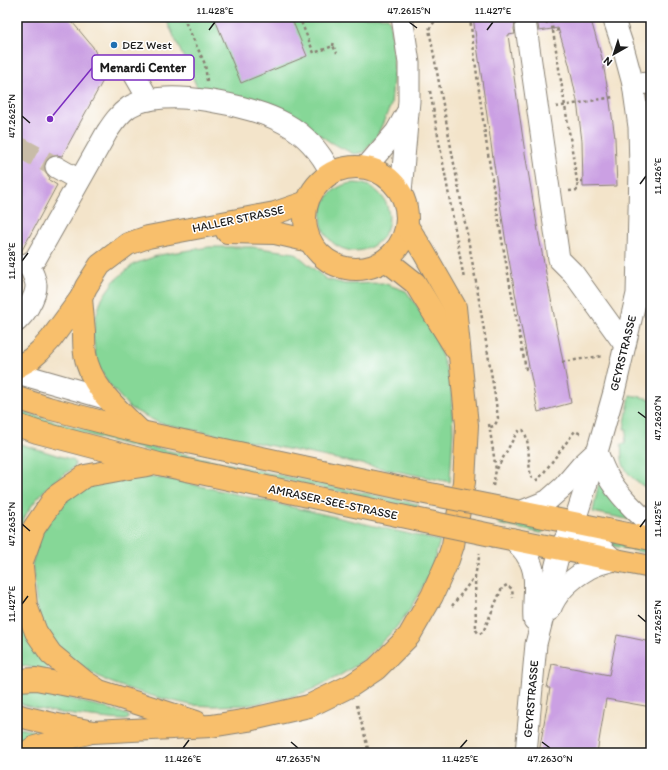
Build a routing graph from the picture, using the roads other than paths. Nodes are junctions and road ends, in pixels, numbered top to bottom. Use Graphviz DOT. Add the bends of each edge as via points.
graph roads {
  1 [pos="613,17"];
  2 [pos="402,18"];
  3 [pos="526,27"];
  4 [pos="133,72"];
  5 [pos="642,83"];
  6 [pos="149,100"];
  7 [pos="408,112"];
  8 [pos="56,167"];
  9 [pos="366,167"];
  10 [pos="331,173"];
  11 [pos="79,180"];
  12 [pos="401,192"];
  13 [pos="307,202"];
  14 [pos="407,226"];
  15 [pos="180,231"];
  16 [pos="310,241"];
  17 [pos="386,260"];
  18 [pos="22,264"];
  19 [pos="81,298"];
  20 [pos="17,321"];
  21 [pos="625,345"];
  22 [pos="459,354"];
  23 [pos="17,367"];
  24 [pos="17,372"];
  25 [pos="17,398"];
  26 [pos="108,399"];
  27 [pos="17,426"];
  28 [pos="141,432"];
  29 [pos="597,452"];
  30 [pos="159,464"];
  31 [pos="511,510"];
  32 [pos="574,523"];
  33 [pos="651,524"];
  34 [pos="504,538"];
  35 [pos="651,539"];
  36 [pos="560,549"];
  37 [pos="614,560"];
  38 [pos="651,566"];
  39 [pos="19,573"];
  40 [pos="536,644"];
  41 [pos="17,680"];
  42 [pos="99,691"];
  43 [pos="17,715"];
  44 [pos="211,726"];
  45 [pos="93,732"];
  46 [pos="26,753"];
  47 [pos="526,753"];
  1 -- 5 [label="street, GEYRSTRASSE"];
  2 -- 7 [label="street" via="409,63"];
  3 -- 21 [label="street" via="560,259"];
  4 -- 6 [label="street"];
  5 -- 21 [label="street, GEYRSTRASSE" via="639,127 638,294"];
  6 -- 10 [label="street" via="181,98 210,101 265,115 287,124 304,137 325,161"];
  6 -- 11 [label="street" via="130,107 115,120"];
  7 -- 9 [label="street" via="396,132"];
  7 -- 12 [label="street"];
  8 -- 11 [label="street"];
  9 -- 10 [label="main road" via="342,168"];
  9 -- 12 [label="main road" via="392,180"];
  10 -- 13 [label="main road" via="312,190"];
  11 -- 18 [label="street" via="39,254 33,261"];
  12 -- 14 [label="main road" via="408,214"];
  13 -- 15 [label="main road, HALLER STRASSE" via="275,213"];
  13 -- 16 [label="main road" via="305,215"];
  14 -- 17 [label="main road" via="396,251"];
  14 -- 22 [label="main road" via="455,307"];
  15 -- 16 [label="main road, HALLER STRASSE" via="275,233"];
  15 -- 19 [label="main road" via="128,244 100,265"];
  16 -- 17 [label="main road" via="321,255 335,265 352,269 370,267"];
  17 -- 22 [label="main road" via="415,283"];
  18 -- 20 [label="street" via="35,279 36,293"];
  19 -- 23 [label="main road" via="45,346"];
  19 -- 26 [label="main road" via="87,364 99,388"];
  21 -- 29 [label="street, GEYRSTRASSE"];
  22 -- 44 [label="main road" via="467,425 464,482 453,545 432,596 409,636 376,669 352,685 309,706"];
  24 -- 26 [label="street"];
  25 -- 28 [label="main road"];
  26 -- 28 [label="main road"];
  27 -- 30 [label="main road, AMRASER-SEE-STRASSE"];
  28 -- 31 [label="main road, bridge"];
  29 -- 31 [label="street" via="547,501"];
  29 -- 32 [label="street, GEYRSTRASSE"];
  29 -- 33 [label="street" via="615,487 637,513"];
  30 -- 34 [label="main road, AMRASER-SEE-STRASSE, bridge"];
  30 -- 39 [label="main road" via="85,476 55,497 34,528"];
  31 -- 32 [label="main road"];
  32 -- 35 [label="main road"];
  32 -- 36 [label="street, GEYRSTRASSE"];
  32 -- 37 [label="street"];
  34 -- 36 [label="main road, AMRASER-SEE-STRASSE"];
  34 -- 40 [label="street, GEYRSTRASSE" via="528,556 535,574 533,613"];
  36 -- 37 [label="main road, AMRASER-SEE-STRASSE"];
  36 -- 40 [label="street, GEYRSTRASSE"];
  37 -- 38 [label="main road, AMRASER-SEE-STRASSE"];
  37 -- 40 [label="street, GEYRSTRASSE" via="585,570 567,584 552,604"];
  39 -- 42 [label="main road" via="26,605 36,632 52,654"];
  40 -- 47 [label="street, GEYRSTRASSE"];
  41 -- 42 [label="main road" via="36,679"];
  42 -- 44 [label="main road"];
  43 -- 45 [label="main road"];
  44 -- 45 [label="main road"];
  45 -- 46 [label="main road" via="35,747"];
}
